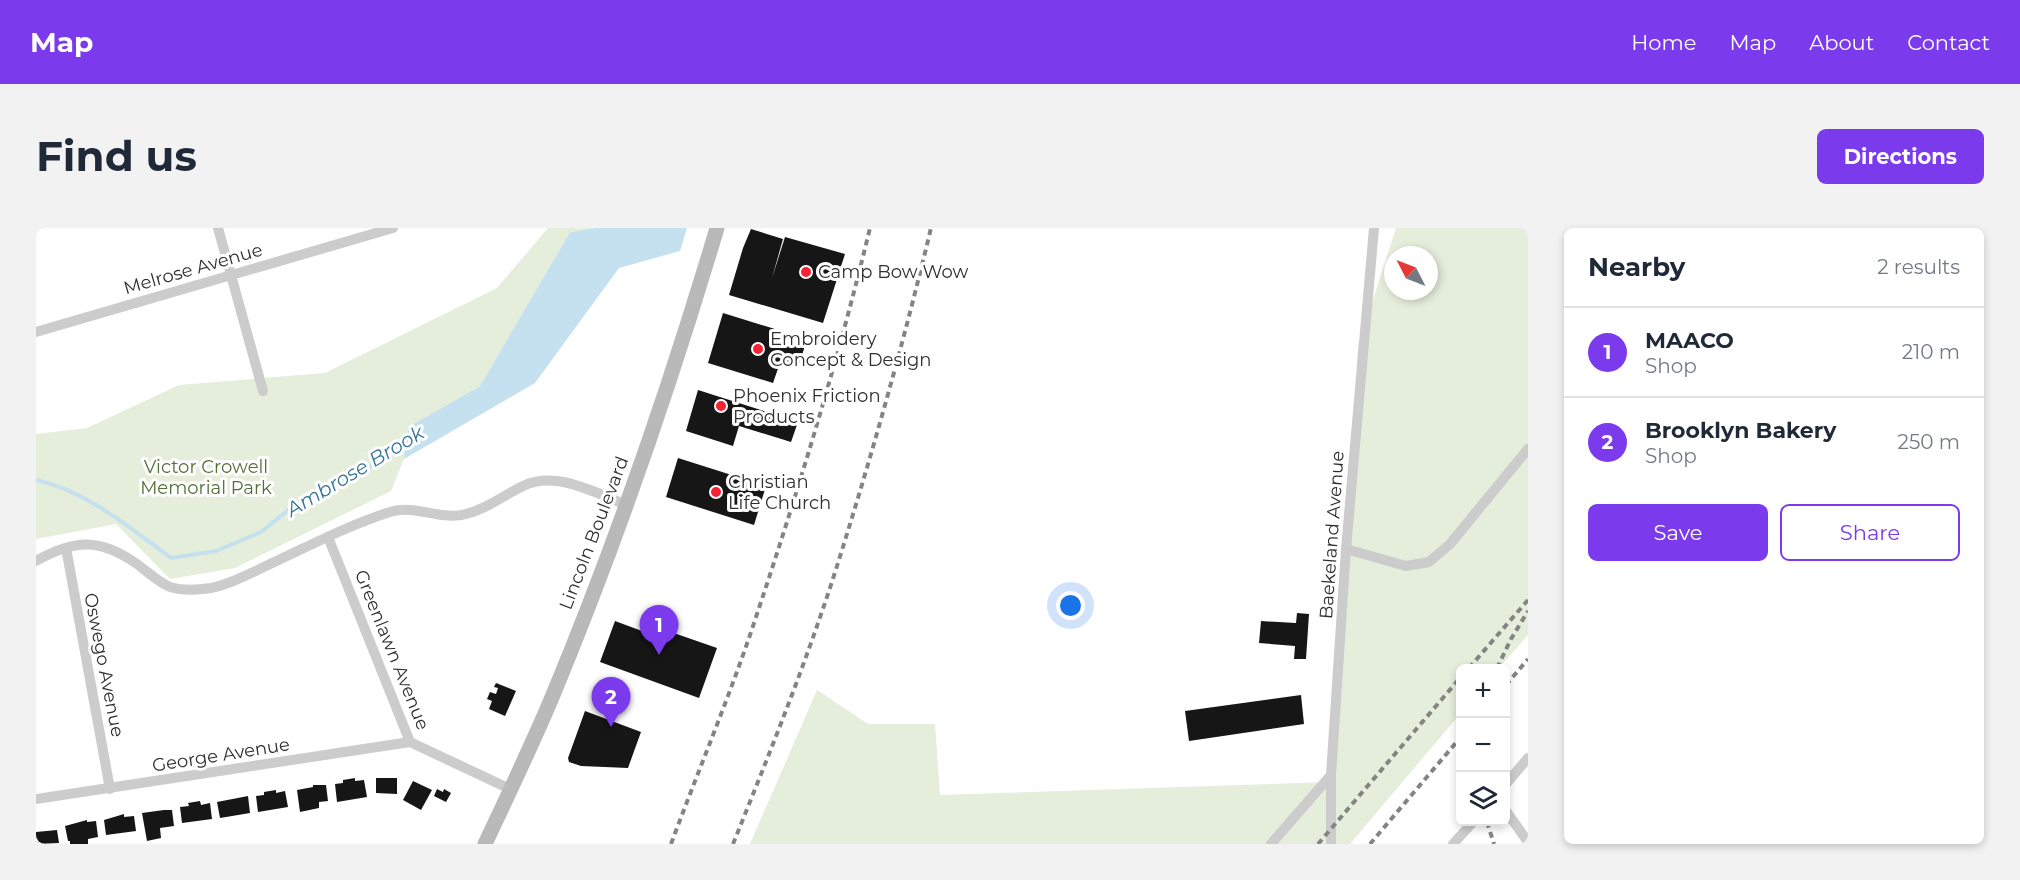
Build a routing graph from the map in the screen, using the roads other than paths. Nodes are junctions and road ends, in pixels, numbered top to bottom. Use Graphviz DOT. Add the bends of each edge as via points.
graph roads {
  1 [pos="218,228"];
  2 [pos="393,228"];
  3 [pos="717,228"];
  4 [pos="1374,228"];
  5 [pos="231,275"];
  6 [pos="36,332"];
  7 [pos="263,391"];
  8 [pos="1528,449"];
  9 [pos="627,505"];
  10 [pos="328,537"];
  11 [pos="66,548"];
  12 [pos="1346,549"];
  13 [pos="36,561"];
  14 [pos="410,742"];
  15 [pos="1528,758"];
  16 [pos="1331,775"];
  17 [pos="1510,779"];
  18 [pos="110,789"];
  19 [pos="510,789"];
  20 [pos="36,799"];
  21 [pos="1510,817"];
  22 [pos="1469,826"];
  23 [pos="1528,842"];
  24 [pos="485,844"];
  25 [pos="1271,844"];
  26 [pos="1331,844"];
  27 [pos="1453,844"];
  1 -- 5 [label="street"];
  2 -- 5 [label="street, Melrose Avenue"];
  3 -- 9 [label="main road, Lincoln Boulevard"];
  4 -- 12 [label="street, Baekeland Avenue"];
  5 -- 6 [label="street, Melrose Avenue"];
  5 -- 7 [label="street"];
  8 -- 12 [label="street" via="1450,544 1429,562 1406,566"];
  9 -- 10 [label="street" via="568,483 540,481 463,515 404,509"];
  9 -- 19 [label="main road, Lincoln Boulevard" via="552,696"];
  10 -- 11 [label="street" via="240,578 198,590 163,584 108,547 87,544"];
  10 -- 14 [label="street, Greenlawn Avenue"];
  11 -- 13 [label="street"];
  11 -- 18 [label="street, Oswego Avenue"];
  12 -- 16 [label="street, Baekeland Avenue"];
  14 -- 18 [label="street, George Avenue"];
  14 -- 19 [label="street, Greenlawn Avenue"];
  15 -- 17 [label="street"];
  16 -- 25 [label="street"];
  16 -- 26 [label="street, Baekeland Avenue"];
  18 -- 20 [label="street, George Avenue"];
  19 -- 24 [label="main road, Lincoln Boulevard"];
  21 -- 23 [label="street"];
  22 -- 27 [label="street"];
}
